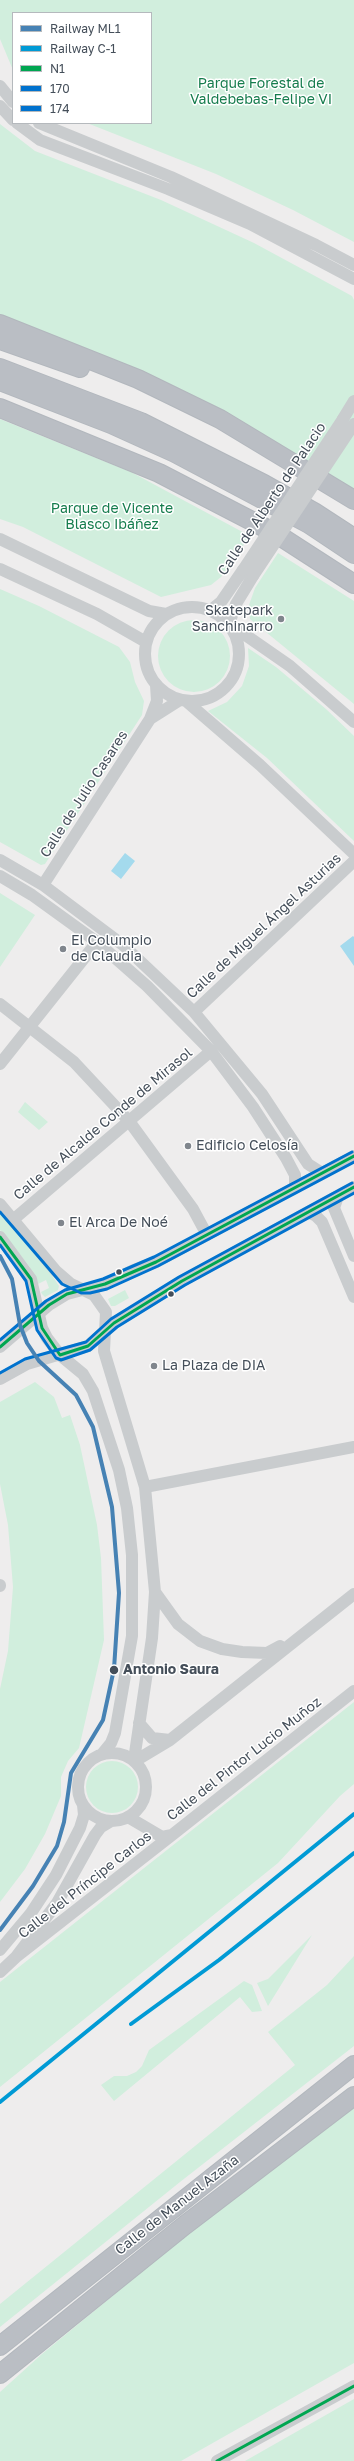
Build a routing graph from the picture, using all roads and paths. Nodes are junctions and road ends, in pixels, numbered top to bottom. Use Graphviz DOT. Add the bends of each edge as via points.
graph roads {
  1 [pos="0,86"];
  2 [pos="12,101"];
  3 [pos="0,106"];
  4 [pos="12,119"];
  5 [pos="18,124"];
  6 [pos="41,124"];
  7 [pos="354,265"];
  8 [pos="354,279"];
  9 [pos="0,324"];
  10 [pos="0,340"];
  11 [pos="0,368"];
  12 [pos="0,381"];
  13 [pos="354,401"];
  14 [pos="0,408"];
  15 [pos="349,422"];
  16 [pos="354,500"];
  17 [pos="354,508"];
  18 [pos="354,538"];
  19 [pos="0,539"];
  20 [pos="354,554"];
  21 [pos="0,569"];
  22 [pos="354,584"];
  23 [pos="211,610"];
  24 [pos="166,614"];
  25 [pos="229,624"];
  26 [pos="146,642"];
  27 [pos="156,685"];
  28 [pos="183,701"];
  29 [pos="150,719"];
  30 [pos="354,722"];
  31 [pos="354,854"];
  32 [pos="0,860"];
  33 [pos="354,861"];
  34 [pos="0,876"];
  35 [pos="13,884"];
  36 [pos="43,885"];
  37 [pos="97,942"];
  38 [pos="0,1004"];
  39 [pos="194,1012"];
  40 [pos="30,1026"];
  41 [pos="210,1051"];
  42 [pos="0,1064"];
  43 [pos="129,1121"];
  44 [pos="354,1156"];
  45 [pos="322,1173"];
  46 [pos="354,1187"];
  47 [pos="295,1188"];
  48 [pos="338,1196"];
  49 [pos="0,1204"];
  50 [pos="308,1212"];
  51 [pos="14,1219"];
  52 [pos="207,1235"];
  53 [pos="0,1237"];
  54 [pos="354,1256"];
  55 [pos="83,1288"];
  56 [pos="354,1297"];
  57 [pos="39,1314"];
  58 [pos="104,1332"];
  59 [pos="0,1347"];
  60 [pos="60,1355"];
  61 [pos="0,1378"];
  62 [pos="354,1446"];
  63 [pos="145,1487"];
  64 [pos="155,1592"];
  65 [pos="354,1594"];
  66 [pos="313,1628"];
  67 [pos="354,1691"];
  68 [pos="139,1723"];
  69 [pos="170,1740"];
  70 [pos="102,1754"];
  71 [pos="134,1760"];
  72 [pos="83,1805"];
  73 [pos="128,1818"];
  74 [pos="111,1821"];
  75 [pos="172,1835"];
  76 [pos="0,1950"];
  77 [pos="16,1957"];
  78 [pos="0,1972"];
  79 [pos="354,2065"];
  80 [pos="354,2096"];
  81 [pos="0,2344"];
  82 [pos="3,2372"];
  83 [pos="354,2386"];
  84 [pos="217,2461"];
  1 -- 2 [label="street"];
  3 -- 4 [label="street"];
  5 -- 8 [label="street" via="40,140 168,189 250,224"];
  6 -- 7 [label="street" via="171,177"];
  9 -- 16 [label="highway" via="106,366 195,406"];
  10 -- 17 [label="highway" via="70,364 167,403"];
  11 -- 18 [label="highway" via="141,422 264,484"];
  12 -- 20 [label="highway" via="111,424 175,453 309,524"];
  13 -- 15 [label="street, Calle de Alberto de Palacio"];
  14 -- 22 [label="highway" via="158,473 275,533"];
  15 -- 23 [label="street, Calle de Alberto de Palacio, bridge" via="221,602"];
  15 -- 25 [label="street, Calle de Alberto de Palacio, bridge" via="236,604"];
  19 -- 24 [label="street" via="149,611"];
  21 -- 26 [label="street" via="97,614"];
  23 -- 24 [label="street" via="188,606"];
  23 -- 25 [label="street"];
  24 -- 26 [label="street" via="157,622"];
  25 -- 28 [label="street" via="239,648 239,660 233,677 221,691 210,698"];
  25 -- 30 [label="street" via="290,666"];
  26 -- 27 [label="street" via="148,672"];
  27 -- 28 [label="street" via="167,694"];
  27 -- 29 [label="street, Calle de Julio Casares" via="156,701"];
  28 -- 29 [label="street, Calle de Julio Casares"];
  28 -- 31 [label="street" via="260,764"];
  29 -- 36 [label="street, Calle de Julio Casares"];
  32 -- 36 [label="street"];
  33 -- 39 [label="street, Calle de Miguel Ángel Asturias"];
  34 -- 35 [label="street"];
  35 -- 36 [label="street"];
  35 -- 37 [label="street"];
  36 -- 39 [label="street" via="123,945"];
  37 -- 40 [label="street"];
  37 -- 41 [label="street" via="147,986"];
  38 -- 40 [label="street"];
  39 -- 45 [label="street" via="262,1094 308,1164"];
  40 -- 42 [label="street"];
  40 -- 43 [label="street" via="74,1062"];
  41 -- 43 [label="street, Calle de Alcalde Conde de Mirasol"];
  41 -- 47 [label="street" via="253,1107 286,1158 295,1175"];
  43 -- 51 [label="street, Calle de Alcalde Conde de Mirasol"];
  43 -- 52 [label="street" via="193,1210"];
  44 -- 45 [label="street"];
  45 -- 47 [label="street"];
  46 -- 48 [label="street"];
  47 -- 52 [label="street"];
  48 -- 50 [label="street"];
  48 -- 54 [label="street" via="334,1206 335,1213"];
  49 -- 51 [label="street"];
  50 -- 56 [label="street" via="322,1222"];
  50 -- 58 [label="street" via="182,1281"];
  51 -- 55 [label="street" via="56,1271 71,1284"];
  52 -- 55 [label="street" via="153,1264 105,1284"];
  53 -- 57 [label="street" via="31,1279"];
  55 -- 57 [label="street" via="58,1299"];
  55 -- 58 [label="street" via="104,1307 107,1317"];
  57 -- 59 [label="street"];
  57 -- 60 [label="street" via="44,1332"];
  58 -- 60 [label="street" via="88,1346"];
  58 -- 63 [label="street" via="106,1359"];
  60 -- 61 [label="street" via="27,1364"];
  60 -- 70 [label="street" via="83,1374 93,1391 118,1470 132,1555 132,1636 115,1733"];
  62 -- 63 [label="street"];
  63 -- 64 [label="street"];
  64 -- 66 [label="street" via="178,1624 200,1641 222,1649 267,1653"];
  64 -- 68 [label="street" via="152,1638"];
  65 -- 66 [label="street"];
  66 -- 69 [label="street"];
  67 -- 75 [label="street, Calle del Pintor Lucio Muñoz"];
  68 -- 69 [label="street" via="152,1738"];
  68 -- 71 [label="street"];
  69 -- 71 [label="street"];
  70 -- 71 [label="street" via="116,1753"];
  70 -- 72 [label="street" via="90,1761 82,1772 79,1792"];
  71 -- 73 [label="street" via="146,1778 146,1791 138,1809"];
  72 -- 74 [label="street" via="98,1818"];
  72 -- 76 [label="street, Calle del Príncipe Carlos" via="84,1815 80,1828 56,1875 31,1913"];
  73 -- 74 [label="street"];
  73 -- 75 [label="street, Calle del Pintor Lucio Muñoz" via="162,1837"];
  74 -- 77 [label="street, Calle del Príncipe Carlos" via="101,1827 95,1835 57,1902"];
  75 -- 77 [label="street, Calle del Príncipe Carlos"];
  77 -- 78 [label="street, Calle del Príncipe Carlos"];
  79 -- 81 [label="highway, Calle de Manuel Azaña"];
  80 -- 82 [label="highway, Calle de Manuel Azaña" via="185,2225"];
  83 -- 84 [label="street"];
}
